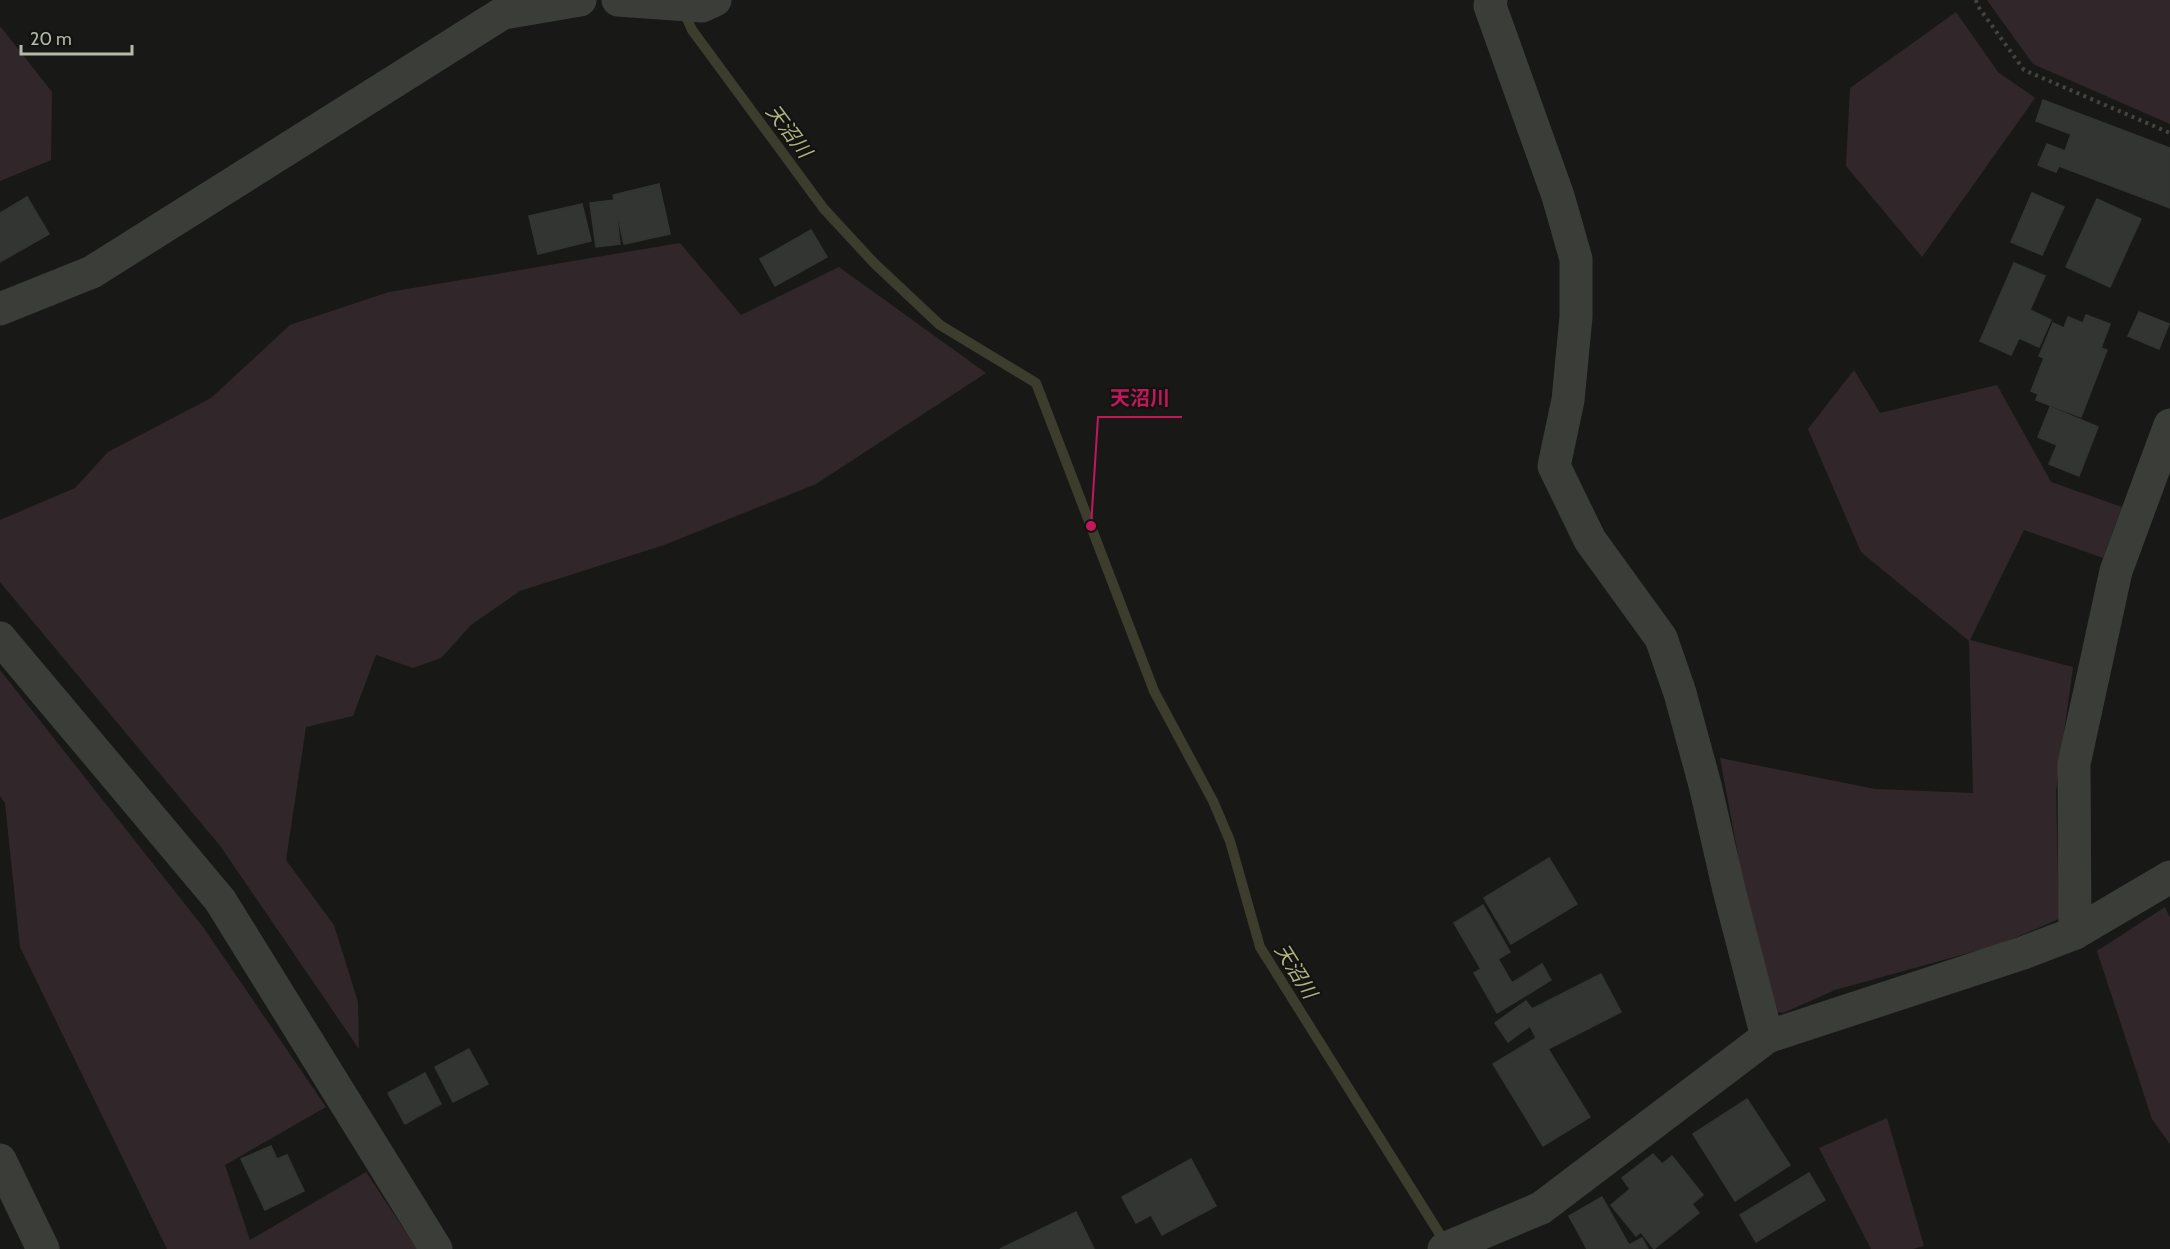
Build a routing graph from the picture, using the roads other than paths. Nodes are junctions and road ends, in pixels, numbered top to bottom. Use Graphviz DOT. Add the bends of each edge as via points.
graph roads {
  1 [pos="580,0"];
  2 [pos="618,0"];
  3 [pos="716,0"];
  4 [pos="1491,0"];
  5 [pos="0,309"];
  6 [pos="2170,425"];
  7 [pos="0,638"];
  8 [pos="2170,877"];
  9 [pos="2075,933"];
  10 [pos="1767,1037"];
  11 [pos="0,1160"];
  12 [pos="43,1249"];
  13 [pos="436,1249"];
  14 [pos="1444,1249"];
  1 -- 5 [label="street" via="503,13 93,272"];
  2 -- 3 [label="street" via="702,6"];
  4 -- 10 [label="street" via="1576,258 1576,317 1568,400 1554,466 1590,540 1661,638 1680,693"];
  6 -- 9 [label="street" via="2116,571 2074,764"];
  7 -- 13 [label="street" via="220,900"];
  8 -- 9 [label="street"];
  9 -- 10 [label="street"];
  10 -- 14 [label="street" via="1542,1208"];
  11 -- 12 [label="street"];
}
